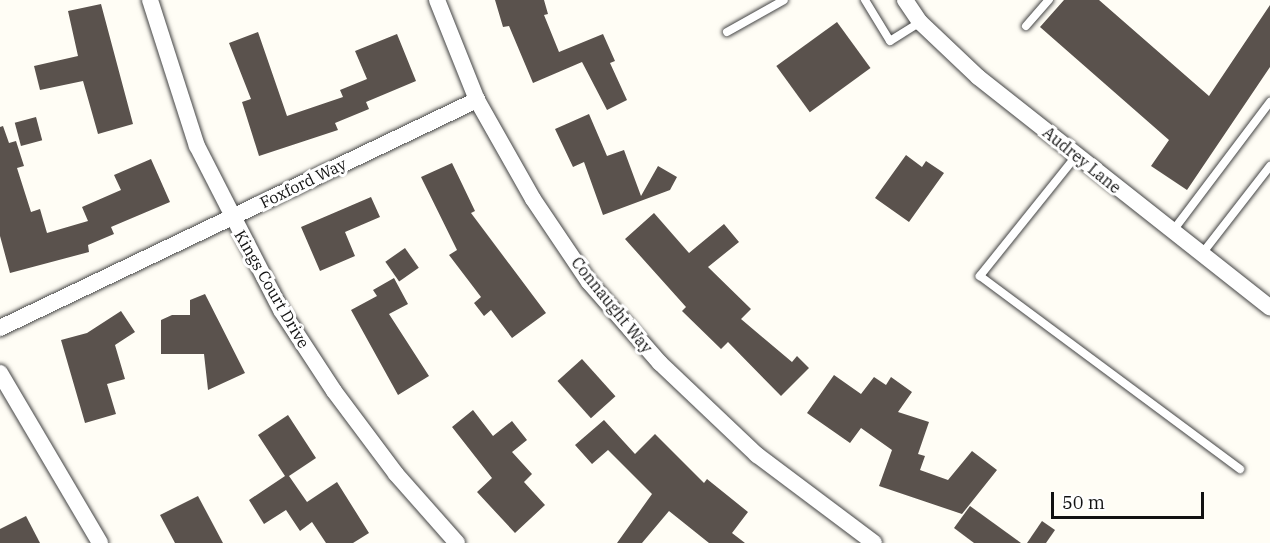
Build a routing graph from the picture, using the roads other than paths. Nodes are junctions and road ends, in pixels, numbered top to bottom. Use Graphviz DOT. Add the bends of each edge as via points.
graph roads {
  1 [pos="150,0"];
  2 [pos="437,0"];
  3 [pos="784,0"];
  4 [pos="865,0"];
  5 [pos="905,0"];
  6 [pos="1049,0"];
  7 [pos="920,22"];
  8 [pos="1026,26"];
  9 [pos="727,32"];
  10 [pos="477,100"];
  11 [pos="1270,102"];
  12 [pos="1076,156"];
  13 [pos="1270,166"];
  14 [pos="231,218"];
  15 [pos="1172,232"];
  16 [pos="1201,255"];
  17 [pos="1270,308"];
  18 [pos="0,328"];
  19 [pos="0,373"];
  20 [pos="1240,469"];
  21 [pos="100,543"];
  22 [pos="456,543"];
  23 [pos="874,543"];
  1 -- 14 [label="street, Kings Court Drive" via="197,146"];
  2 -- 10 [label="street, Connaught Way"];
  3 -- 9 [label="lane"];
  4 -- 7 [label="lane" via="890,41"];
  5 -- 7 [label="street, Audrey Lane"];
  6 -- 8 [label="lane"];
  7 -- 12 [label="street, Audrey Lane" via="978,77"];
  10 -- 14 [label="street, Foxford Way"];
  10 -- 23 [label="street, Connaught Way" via="533,199 589,282 660,363 758,455"];
  11 -- 15 [label="lane"];
  12 -- 15 [label="street, Audrey Lane"];
  12 -- 20 [label="lane" via="980,276"];
  13 -- 16 [label="lane"];
  14 -- 18 [label="street, Foxford Way"];
  14 -- 22 [label="street, Kings Court Drive" via="281,310 334,391 396,474"];
  15 -- 16 [label="street, Audrey Lane"];
  16 -- 17 [label="street, Audrey Lane"];
  19 -- 21 [label="street"];
}
